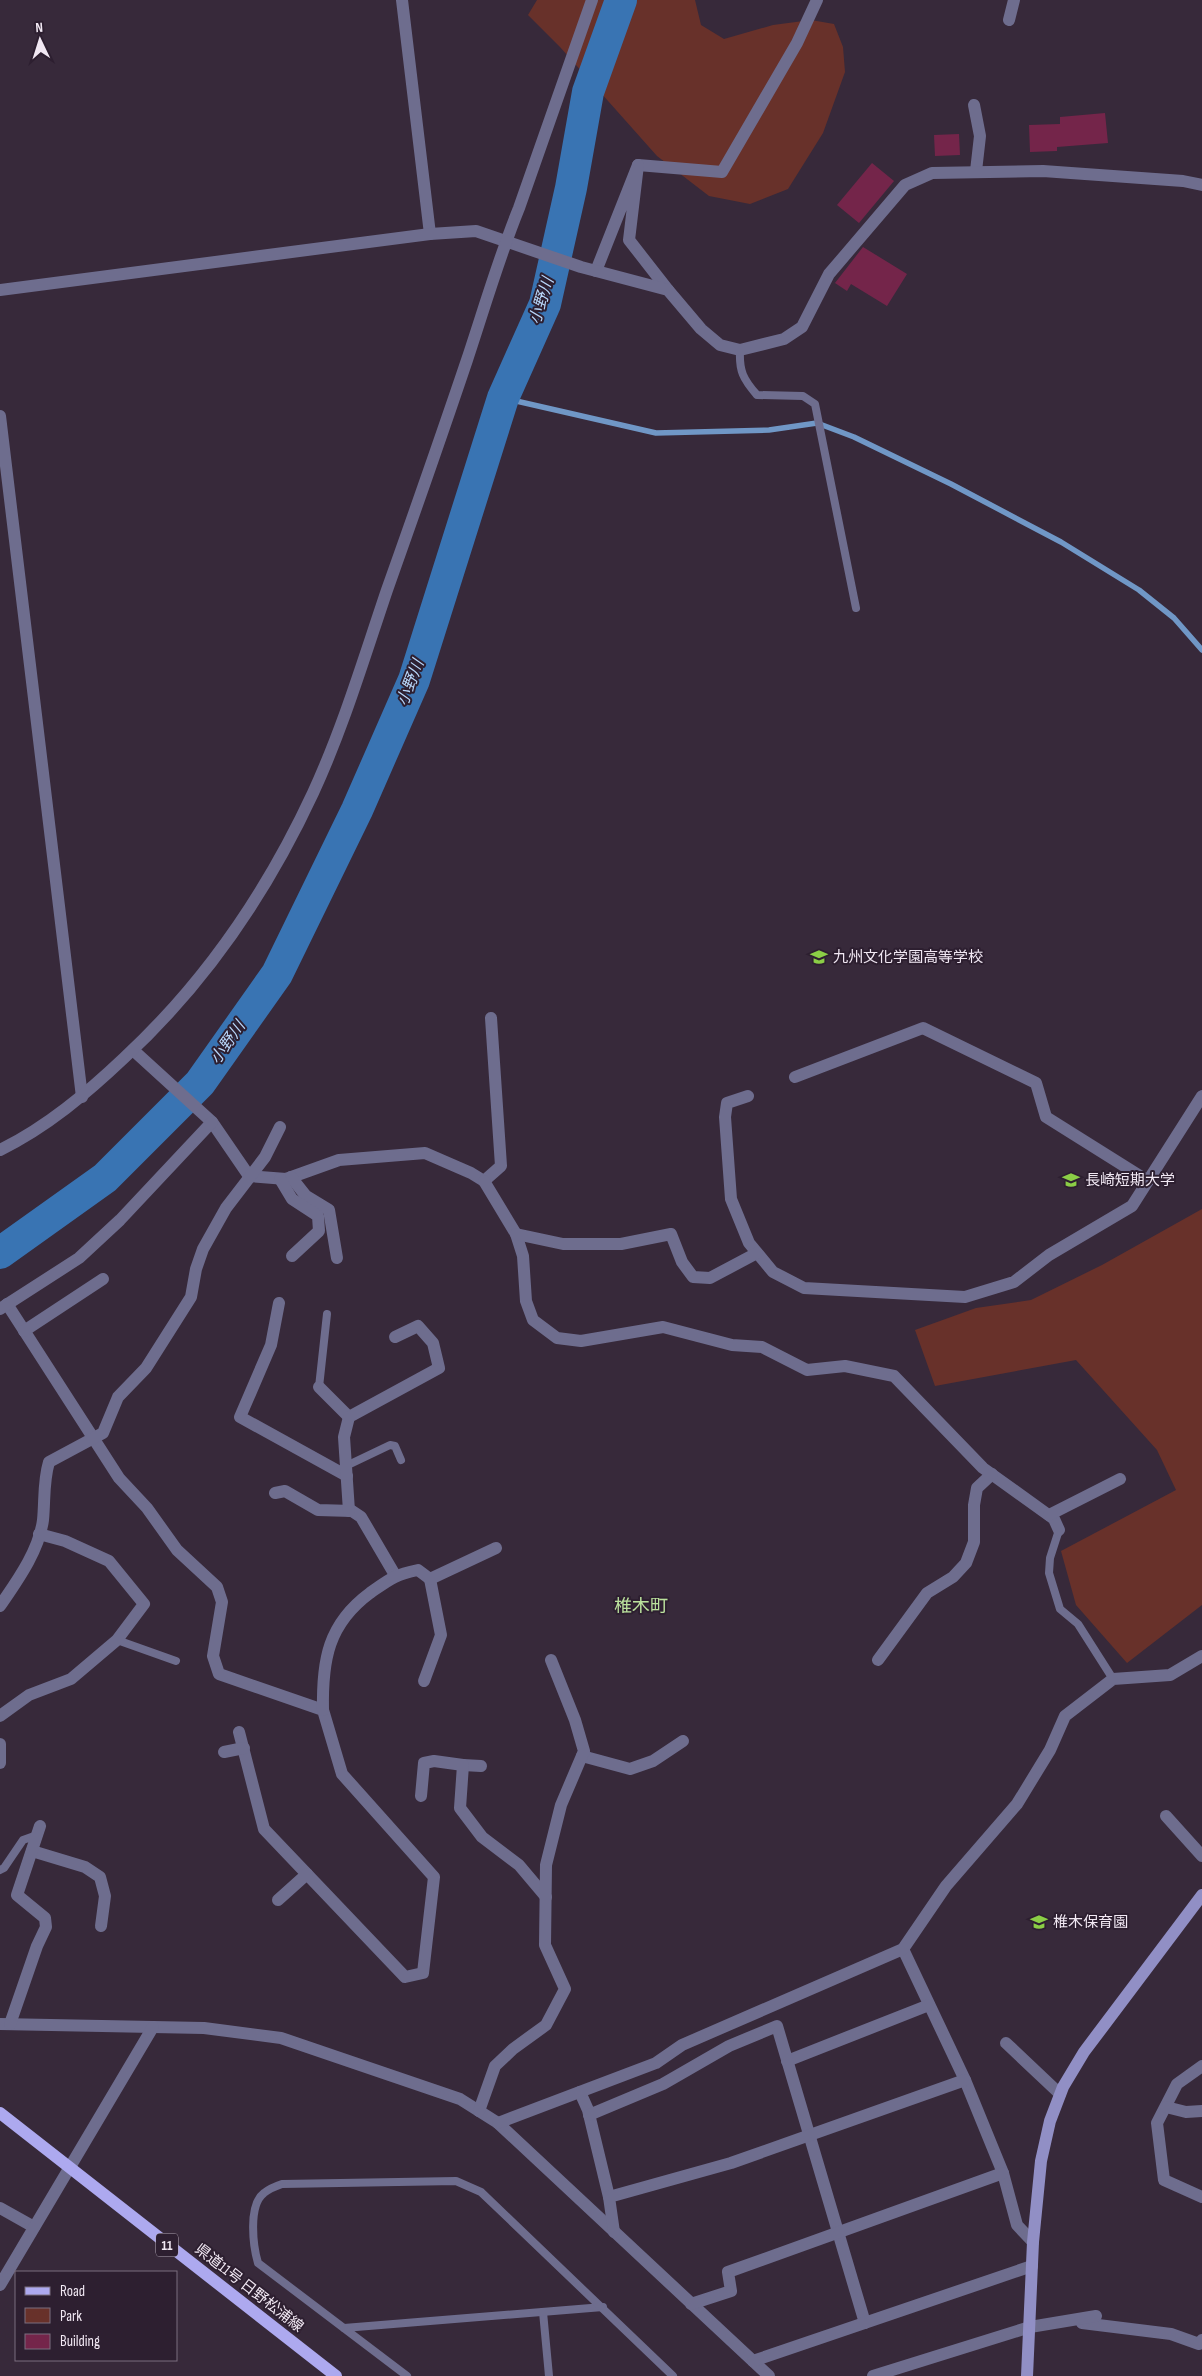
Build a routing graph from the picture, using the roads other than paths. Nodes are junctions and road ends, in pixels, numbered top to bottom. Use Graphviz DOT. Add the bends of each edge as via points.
graph roads {
  1 [pos="402,0"];
  2 [pos="592,0"];
  3 [pos="817,0"];
  4 [pos="1014,0"];
  5 [pos="1009,20"];
  6 [pos="974,105"];
  7 [pos="638,165"];
  8 [pos="976,171"];
  9 [pos="1202,185"];
  10 [pos="430,234"];
  11 [pos="511,242"];
  12 [pos="596,271"];
  13 [pos="0,290"];
  14 [pos="668,290"];
  15 [pos="740,350"];
  16 [pos="0,416"];
  17 [pos="856,608"];
  18 [pos="491,1018"];
  19 [pos="137,1054"];
  20 [pos="795,1077"];
  21 [pos="748,1096"];
  22 [pos="1202,1096"];
  23 [pos="82,1097"];
  24 [pos="209,1120"];
  25 [pos="280,1127"];
  26 [pos="0,1150"];
  27 [pos="249,1176"];
  28 [pos="286,1178"];
  29 [pos="484,1181"];
  30 [pos="1148,1181"];
  31 [pos="516,1234"];
  32 [pos="757,1253"];
  33 [pos="292,1256"];
  34 [pos="336,1258"];
  35 [pos="103,1279"];
  36 [pos="279,1303"];
  37 [pos="3,1306"];
  38 [pos="327,1314"];
  39 [pos="24,1331"];
  40 [pos="395,1337"];
  41 [pos="319,1387"];
  42 [pos="349,1417"];
  43 [pos="93,1438"];
  44 [pos="402,1460"];
  45 [pos="347,1471"];
  46 [pos="992,1474"];
  47 [pos="1120,1479"];
  48 [pos="275,1493"];
  49 [pos="349,1511"];
  50 [pos="1049,1515"];
  51 [pos="1059,1530"];
  52 [pos="39,1534"];
  53 [pos="496,1548"];
  54 [pos="395,1575"];
  55 [pos="430,1578"];
  56 [pos="0,1606"];
  57 [pos="117,1640"];
  58 [pos="1202,1656"];
  59 [pos="551,1660"];
  60 [pos="878,1660"];
  61 [pos="176,1661"];
  62 [pos="424,1680"];
  63 [pos="1113,1680"];
  64 [pos="323,1710"];
  65 [pos="0,1716"];
  66 [pos="240,1732"];
  67 [pos="683,1741"];
  68 [pos="0,1744"];
  69 [pos="244,1748"];
  70 [pos="224,1752"];
  71 [pos="582,1756"];
  72 [pos="0,1763"];
  73 [pos="463,1764"];
  74 [pos="481,1766"];
  75 [pos="421,1796"];
  76 [pos="1166,1816"];
  77 [pos="39,1830"];
  78 [pos="32,1851"];
  79 [pos="1202,1856"];
  80 [pos="0,1870"];
  81 [pos="307,1874"];
  82 [pos="1202,1895"];
  83 [pos="546,1897"];
  84 [pos="278,1900"];
  85 [pos="101,1926"];
  86 [pos="903,1949"];
  87 [pos="929,2005"];
  88 [pos="5,2024"];
  89 [pos="153,2027"];
  90 [pos="1006,2043"];
  91 [pos="787,2061"];
  92 [pos="1202,2066"];
  93 [pos="965,2080"];
  94 [pos="580,2092"];
  95 [pos="1060,2094"];
  96 [pos="1166,2107"];
  97 [pos="478,2111"];
  98 [pos="1202,2111"];
  99 [pos="0,2113"];
  100 [pos="589,2115"];
  101 [pos="498,2123"];
  102 [pos="810,2135"];
  103 [pos="70,2170"];
  104 [pos="1002,2173"];
  105 [pos="609,2197"];
  106 [pos="1202,2197"];
  107 [pos="0,2208"];
  108 [pos="34,2228"];
  109 [pos="614,2232"];
  110 [pos="839,2232"];
  111 [pos="1033,2242"];
  112 [pos="1032,2266"];
  113 [pos="0,2285"];
  114 [pos="691,2304"];
  115 [pos="603,2307"];
  116 [pos="543,2312"];
  117 [pos="1096,2316"];
  118 [pos="1062,2321"];
  119 [pos="865,2323"];
  120 [pos="344,2328"];
  121 [pos="1030,2328"];
  122 [pos="1202,2340"];
  123 [pos="753,2361"];
  124 [pos="336,2376"];
  125 [pos="407,2376"];
  126 [pos="549,2376"];
  127 [pos="673,2376"];
  128 [pos="769,2376"];
  129 [pos="874,2376"];
  130 [pos="1026,2376"];
  1 -- 10 [label="street"];
  2 -- 11 [label="street" via="519,208"];
  3 -- 7 [label="street" via="797,43 722,172"];
  4 -- 5 [label="street"];
  6 -- 8 [label="street" via="980,136"];
  7 -- 12 [label="street"];
  7 -- 14 [label="street" via="629,240"];
  8 -- 9 [label="street" via="1043,171"];
  8 -- 15 [label="street" via="932,173 906,185 829,274 802,326 784,339"];
  10 -- 11 [label="street" via="476,231"];
  10 -- 13 [label="street"];
  11 -- 12 [label="street"];
  11 -- 19 [label="street" via="346,709 313,792 266,886 221,950"];
  12 -- 14 [label="street"];
  14 -- 15 [label="street" via="720,345"];
  15 -- 17 [label="lane" via="739,367 746,383 757,395 803,396 815,404"];
  16 -- 23 [label="street"];
  18 -- 29 [label="street" via="501,1166"];
  19 -- 23 [label="street"];
  19 -- 24 [label="street"];
  20 -- 30 [label="street" via="923,1028 1036,1083 1046,1117"];
  21 -- 32 [label="street" via="727,1103 725,1117 731,1199 749,1243"];
  22 -- 30 [label="street"];
  23 -- 26 [label="street"];
  24 -- 27 [label="street"];
  24 -- 37 [label="street" via="120,1220 79,1258"];
  25 -- 27 [label="street" via="265,1157"];
  27 -- 28 [label="street"];
  27 -- 43 [label="street" via="203,1248 191,1297 146,1368 118,1396 103,1433"];
  28 -- 29 [label="street" via="339,1160 425,1153"];
  28 -- 33 [label="street" via="292,1199 318,1216 319,1231"];
  28 -- 34 [label="street" via="329,1210"];
  29 -- 31 [label="street"];
  30 -- 32 [label="street" via="1132,1206 1049,1255 1014,1282 965,1297 804,1288 773,1272"];
  31 -- 32 [label="street" via="563,1244 621,1244 671,1234 682,1262 693,1276 710,1278"];
  31 -- 46 [label="street" via="523,1256 526,1302 533,1320 558,1338 581,1342 664,1327 732,1346 762,1347 807,1370 845,1366 894,1376"];
  35 -- 39 [label="street"];
  36 -- 45 [label="street" via="271,1345 240,1417"];
  37 -- 39 [label="street"];
  38 -- 41 [label="lane"];
  39 -- 43 [label="street"];
  40 -- 42 [label="street" via="418,1326 433,1343 438,1368"];
  41 -- 42 [label="street"];
  42 -- 45 [label="street" via="344,1437"];
  43 -- 52 [label="street" via="48,1462"];
  43 -- 64 [label="street" via="119,1478 147,1508 177,1550 217,1587 222,1602 213,1656 219,1674"];
  44 -- 45 [label="lane" via="395,1446 390,1445"];
  45 -- 49 [label="street"];
  46 -- 50 [label="street"];
  46 -- 60 [label="street" via="977,1488 974,1542 966,1563 953,1577 927,1593"];
  47 -- 50 [label="street"];
  48 -- 49 [label="street" via="285,1491 318,1510"];
  49 -- 54 [label="street" via="361,1517"];
  50 -- 51 [label="street"];
  51 -- 63 [label="lane" via="1049,1573 1060,1609 1078,1624"];
  52 -- 56 [label="street" via="20,1575"];
  52 -- 57 [label="street" via="65,1540 108,1561 144,1604"];
  53 -- 55 [label="street"];
  54 -- 55 [label="street" via="418,1570"];
  54 -- 64 [label="street" via="352,1607 333,1635 322,1677"];
  55 -- 62 [label="street" via="441,1634"];
  57 -- 61 [label="lane"];
  57 -- 65 [label="street" via="71,1679 29,1696"];
  58 -- 63 [label="street" via="1170,1676"];
  59 -- 71 [label="street" via="575,1720 584,1751"];
  63 -- 86 [label="street" via="1065,1716 1050,1750 1017,1804 946,1886"];
  64 -- 81 [label="street" via="342,1774 434,1877 423,1973 405,1977"];
  66 -- 69 [label="street"];
  67 -- 71 [label="street" via="653,1761 630,1769"];
  68 -- 72 [label="street"];
  69 -- 70 [label="street"];
  69 -- 81 [label="street" via="264,1829"];
  71 -- 83 [label="street" via="561,1805 546,1864"];
  73 -- 74 [label="street"];
  73 -- 75 [label="street" via="424,1763"];
  73 -- 83 [label="street" via="460,1808 482,1837 519,1865"];
  76 -- 79 [label="street"];
  77 -- 78 [label="street"];
  77 -- 80 [label="lane" via="23,1840"];
  78 -- 85 [label="street" via="86,1867 100,1877 105,1896"];
  78 -- 88 [label="street" via="17,1895 44,1918 46,1927"];
  81 -- 84 [label="street"];
  82 -- 95 [label="street" via="1084,2052"];
  83 -- 97 [label="street" via="546,1945 565,1989 546,2025 513,2048 495,2066"];
  86 -- 87 [label="street"];
  86 -- 94 [label="street" via="682,2046 656,2063"];
  87 -- 91 [label="street"];
  87 -- 93 [label="street"];
  88 -- 89 [label="street"];
  89 -- 97 [label="street" via="204,2028 281,2038 460,2100"];
  89 -- 103 [label="street"];
  90 -- 95 [label="street"];
  91 -- 100 [label="street" via="777,2026 729,2046 663,2084"];
  91 -- 102 [label="street"];
  92 -- 96 [label="street" via="1177,2084"];
  93 -- 102 [label="street"];
  93 -- 104 [label="street"];
  94 -- 100 [label="street"];
  94 -- 101 [label="street"];
  95 -- 111 [label="street" via="1041,2161"];
  96 -- 98 [label="street" via="1186,2112"];
  96 -- 106 [label="street" via="1157,2123 1164,2180"];
  97 -- 101 [label="street"];
  99 -- 103 [label="main road, 県道11号 日野松浦線 / 11"];
  100 -- 105 [label="street"];
  101 -- 109 [label="street"];
  102 -- 105 [label="street" via="731,2163"];
  102 -- 110 [label="street"];
  103 -- 108 [label="street"];
  103 -- 124 [label="main road, 県道11号 日野松浦線 / 11"];
  104 -- 110 [label="street"];
  104 -- 111 [label="street" via="1017,2225"];
  105 -- 109 [label="street"];
  107 -- 108 [label="street"];
  108 -- 113 [label="street"];
  109 -- 114 [label="street"];
  110 -- 114 [label="street" via="728,2272 731,2291"];
  110 -- 119 [label="street"];
  111 -- 112 [label="street"];
  112 -- 119 [label="street"];
  112 -- 121 [label="street"];
  114 -- 123 [label="street"];
  115 -- 116 [label="lane"];
  115 -- 120 [label="lane" via="481,2192 456,2181 282,2184 262,2194 254,2213 253,2245 258,2263"];
  115 -- 127 [label="lane"];
  116 -- 120 [label="lane"];
  116 -- 126 [label="lane"];
  117 -- 118 [label="street"];
  118 -- 121 [label="street"];
  118 -- 122 [label="street" via="1171,2334 1199,2344"];
  119 -- 123 [label="street"];
  120 -- 125 [label="lane"];
  121 -- 129 [label="street"];
  121 -- 130 [label="street"];
  123 -- 128 [label="street"];
}
